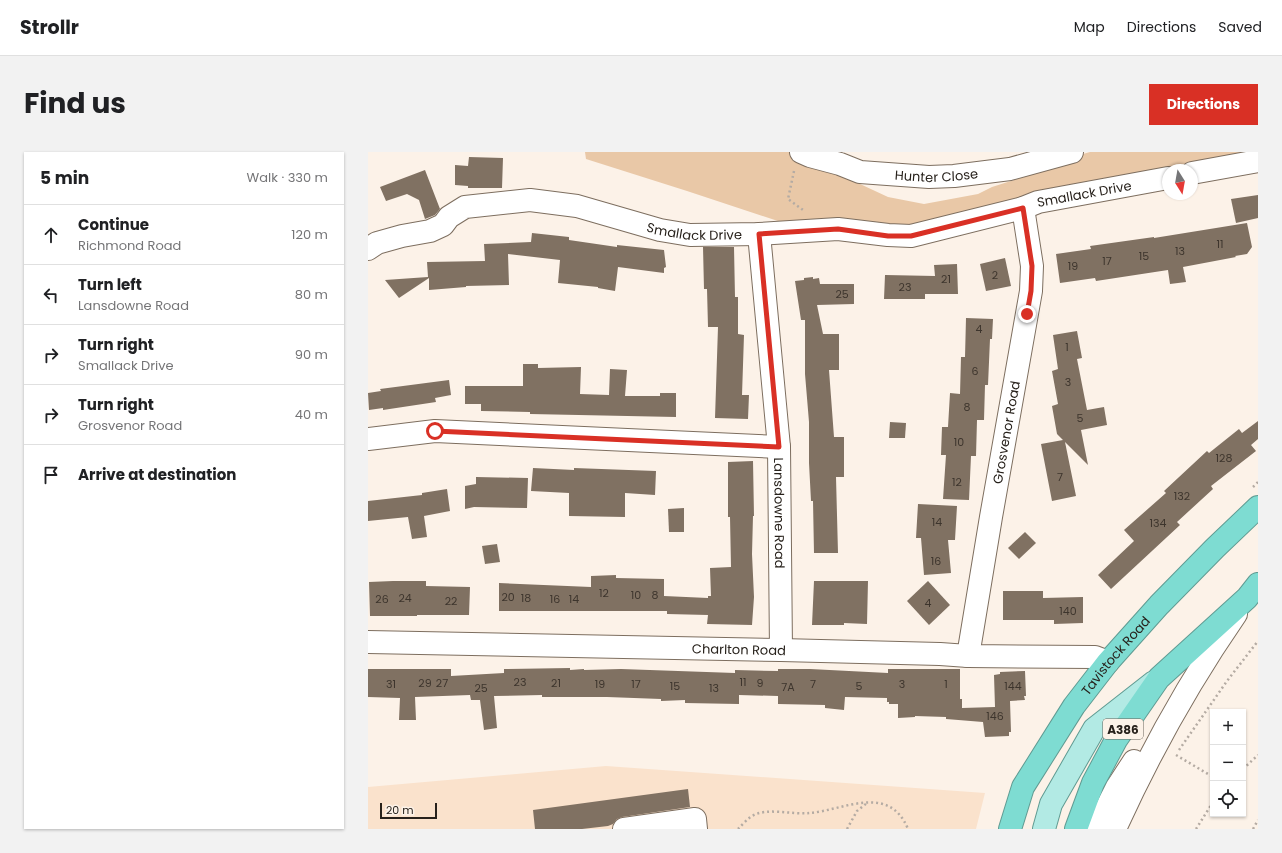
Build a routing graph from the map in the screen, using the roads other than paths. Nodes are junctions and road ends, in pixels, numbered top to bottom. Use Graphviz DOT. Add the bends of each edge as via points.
graph roads {
  1 [pos="1072,152"];
  2 [pos="806,154"];
  3 [pos="1258,161"];
  4 [pos="1198,173"];
  5 [pos="1162,179"];
  6 [pos="1023,208"];
  7 [pos="759,234"];
  8 [pos="368,249"];
  9 [pos="368,439"];
  10 [pos="779,447"];
  11 [pos="1258,507"];
  12 [pos="1252,591"];
  13 [pos="368,642"];
  14 [pos="781,650"];
  15 [pos="968,656"];
  16 [pos="1108,662"];
  17 [pos="1159,678"];
  18 [pos="1174,712"];
  19 [pos="624,829"];
  20 [pos="696,829"];
  21 [pos="1010,829"];
  22 [pos="1044,829"];
  23 [pos="1076,829"];
  24 [pos="1096,829"];
  25 [pos="1115,829"];
  1 -- 2 [label="street, Hunter Close" via="1010,169 929,177 860,172"];
  3 -- 4 [label="street"];
  5 -- 6 [label="street, Smallack Drive" via="1038,202"];
  6 -- 7 [label="street, Smallack Drive" via="911,236 888,236 838,229"];
  6 -- 15 [label="street, Grosvenor Road" via="1032,266 1031,291"];
  7 -- 8 [label="street, Smallack Drive" via="690,235 660,230 577,206 530,200 465,207 449,217 443,225 430,231 377,243"];
  7 -- 10 [label="street, Lansdowne Road"];
  9 -- 10 [label="street" via="435,431"];
  10 -- 14 [label="street, Lansdowne Road"];
  11 -- 16 [label="highway, Tavistock Road" via="1180,584"];
  12 -- 17 [label="highway, A386"];
  12 -- 18 [label="street" via="1209,653"];
  13 -- 14 [label="street, Charlton Road"];
  14 -- 15 [label="street, Charlton Road"];
  15 -- 16 [label="street, Charlton Road" via="1095,657"];
  16 -- 21 [label="highway, Tavistock Road" via="1074,706 1023,788"];
  17 -- 22 [label="main road" via="1094,729 1051,804"];
  17 -- 23 [label="highway, A386" via="1116,740 1093,783"];
  18 -- 24 [label="street" via="1150,739 1117,787"];
  18 -- 25 [label="street"];
  19 -- 20 [label="street" via="695,819"];
}
